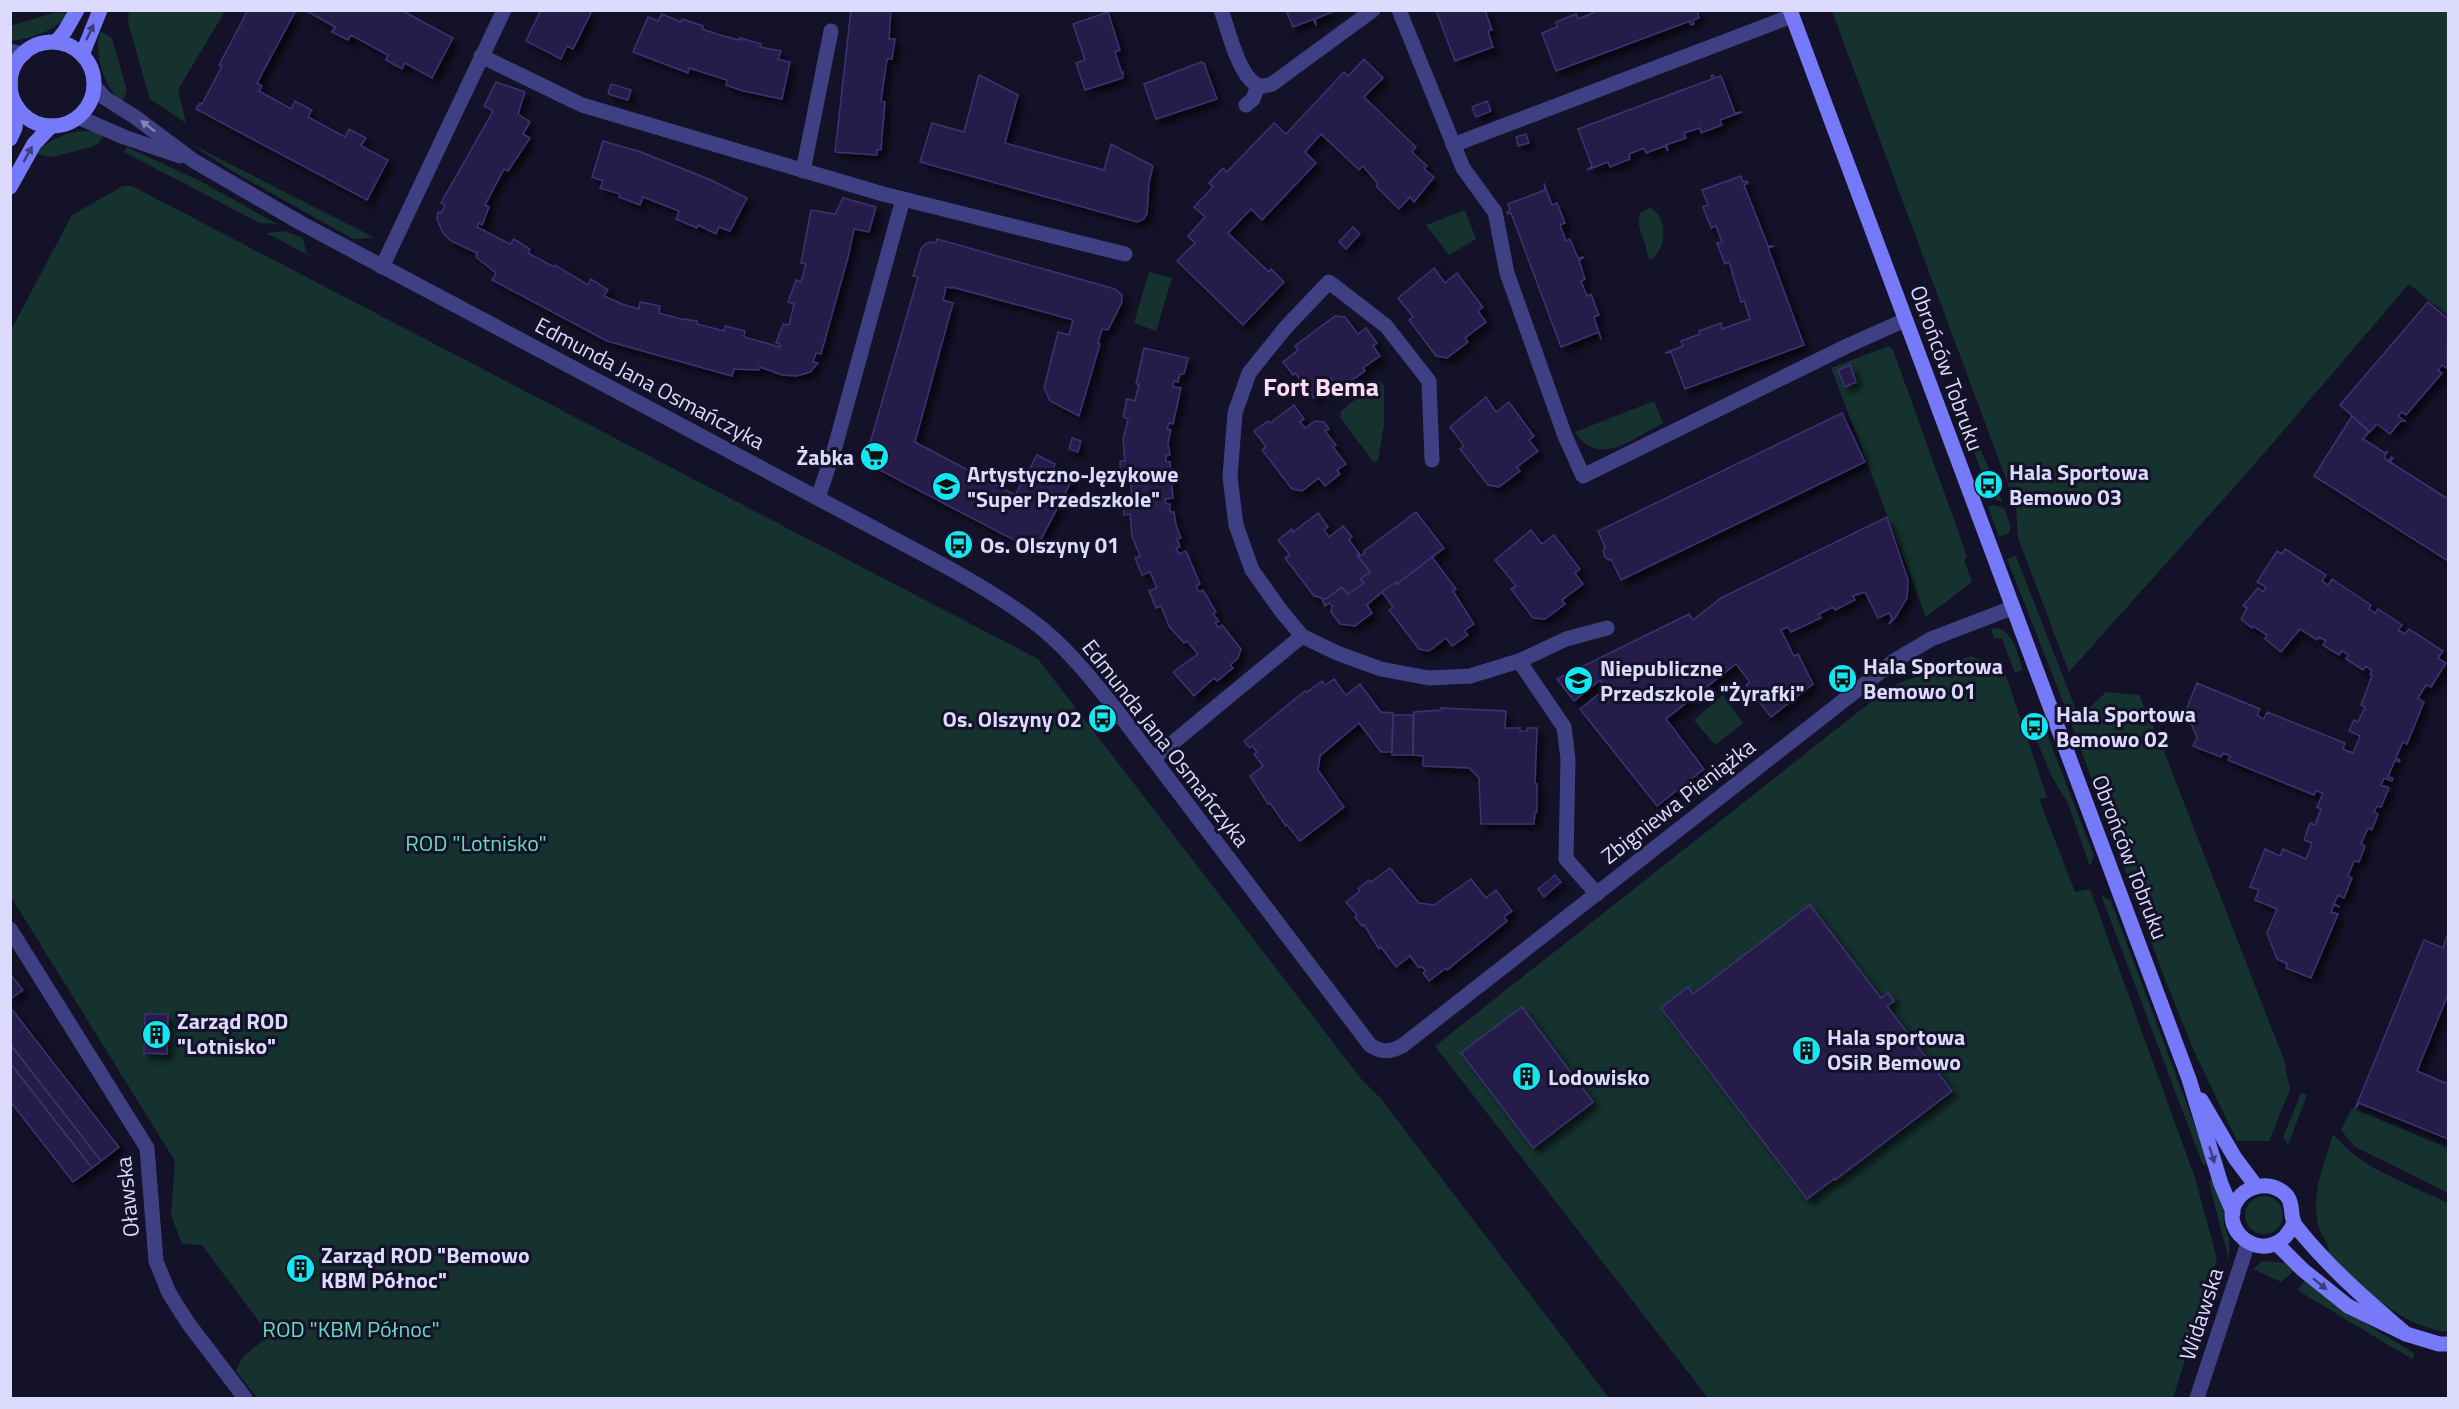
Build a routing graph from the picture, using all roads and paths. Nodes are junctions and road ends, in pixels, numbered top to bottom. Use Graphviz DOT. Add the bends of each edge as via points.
graph roads {
  1 [pos="77,10"];
  2 [pos="100,10"];
  3 [pos="504,10"];
  4 [pos="1221,10"];
  5 [pos="1373,10"];
  6 [pos="1399,10"];
  7 [pos="1791,13"];
  8 [pos="831,32"];
  9 [pos="56,42"];
  10 [pos="17,52"];
  11 [pos="82,54"];
  12 [pos="482,56"];
  13 [pos="11,85"];
  14 [pos="1258,85"];
  15 [pos="94,86"];
  16 [pos="1246,105"];
  17 [pos="17,107"];
  18 [pos="78,117"];
  19 [pos="51,126"];
  20 [pos="10,139"];
  21 [pos="1453,145"];
  22 [pos="194,161"];
  23 [pos="803,171"];
  24 [pos="10,187"];
  25 [pos="903,199"];
  26 [pos="1125,254"];
  27 [pos="382,267"];
  28 [pos="1905,320"];
  29 [pos="1432,459"];
  30 [pos="818,498"];
  31 [pos="2012,608"];
  32 [pos="1607,628"];
  33 [pos="1302,636"];
  34 [pos="1519,661"];
  35 [pos="1153,759"];
  36 [pos="1597,894"];
  37 [pos="10,929"];
  38 [pos="1386,1052"];
  39 [pos="2189,1079"];
  40 [pos="2256,1186"];
  41 [pos="2233,1212"];
  42 [pos="2293,1216"];
  43 [pos="2248,1243"];
  44 [pos="2277,1244"];
  45 [pos="2406,1334"];
  46 [pos="2448,1344"];
  47 [pos="245,1398"];
  48 [pos="2197,1398"];
  1 -- 9 [label="street"];
  11 -- 2 [label="street, one-way"];
  3 -- 12 [label="street"];
  4 -- 14 [label="street" via="1244,72"];
  5 -- 14 [label="street" via="1272,84"];
  6 -- 21 [label="street"];
  7 -- 21 [label="street"];
  7 -- 28 [label="street, Obrońców Tobruku"];
  8 -- 23 [label="street"];
  9 -- 10 [label="street"];
  9 -- 11 [label="street"];
  10 -- 13 [label="street"];
  11 -- 15 [label="street" via="92,69"];
  12 -- 23 [label="street" via="582,105"];
  12 -- 27 [label="street"];
  13 -- 17 [label="street"];
  14 -- 16 [label="street"];
  15 -- 18 [label="street" via="90,103"];
  22 -- 15 [label="street, Edmunda Jana Osmańczyka, one-way"];
  17 -- 19 [label="street" via="29,119"];
  17 -- 20 [label="street"];
  18 -- 19 [label="street"];
  18 -- 22 [label="street, Edmunda Jana Osmańczyka"];
  24 -- 19 [label="street, one-way" via="34,144"];
  21 -- 28 [label="street" via="1463,168 1495,212 1507,273 1583,476"];
  22 -- 27 [label="street, Edmunda Jana Osmańczyka"];
  23 -- 25 [label="street"];
  25 -- 26 [label="street"];
  25 -- 30 [label="street"];
  27 -- 30 [label="street, Edmunda Jana Osmańczyka"];
  28 -- 31 [label="street, Obrońców Tobruku"];
  29 -- 33 [label="street" via="1430,381 1386,326 1329,282 1249,373 1235,413 1230,477 1236,525 1252,570"];
  30 -- 35 [label="street, Edmunda Jana Osmańczyka" via="986,588 1046,632 1083,668"];
  31 -- 36 [label="street, Zbigniewa Pieniążka" via="1931,639 1894,661"];
  31 -- 39 [label="street, Obrońców Tobruku"];
  32 -- 34 [label="street" via="1566,639"];
  33 -- 34 [label="street" via="1381,669 1429,678 1470,676"];
  33 -- 35 [label="street"];
  34 -- 36 [label="street" via="1564,727 1568,759 1566,859"];
  35 -- 38 [label="street, Edmunda Jana Osmańczyka" via="1371,1045"];
  36 -- 38 [label="street, Zbigniewa Pieniążka" via="1402,1046"];
  37 -- 47 [label="street, Oławska" via="147,1148 156,1261 169,1293 188,1323"];
  39 -- 40 [label="street, Obrońców Tobruku"];
  39 -- 41 [label="street, Obrońców Tobruku, one-way"];
  40 -- 41 [label="street" via="2237,1200"];
  40 -- 42 [label="street" via="2279,1190 2288,1198"];
  41 -- 43 [label="street" via="2238,1234"];
  42 -- 44 [label="street" via="2290,1232"];
  42 -- 45 [label="street" via="2324,1258"];
  43 -- 44 [label="street" via="2259,1247"];
  43 -- 48 [label="street, Widawska"];
  44 -- 45 [label="street, one-way" via="2348,1306"];
  45 -- 46 [label="street"];
}
